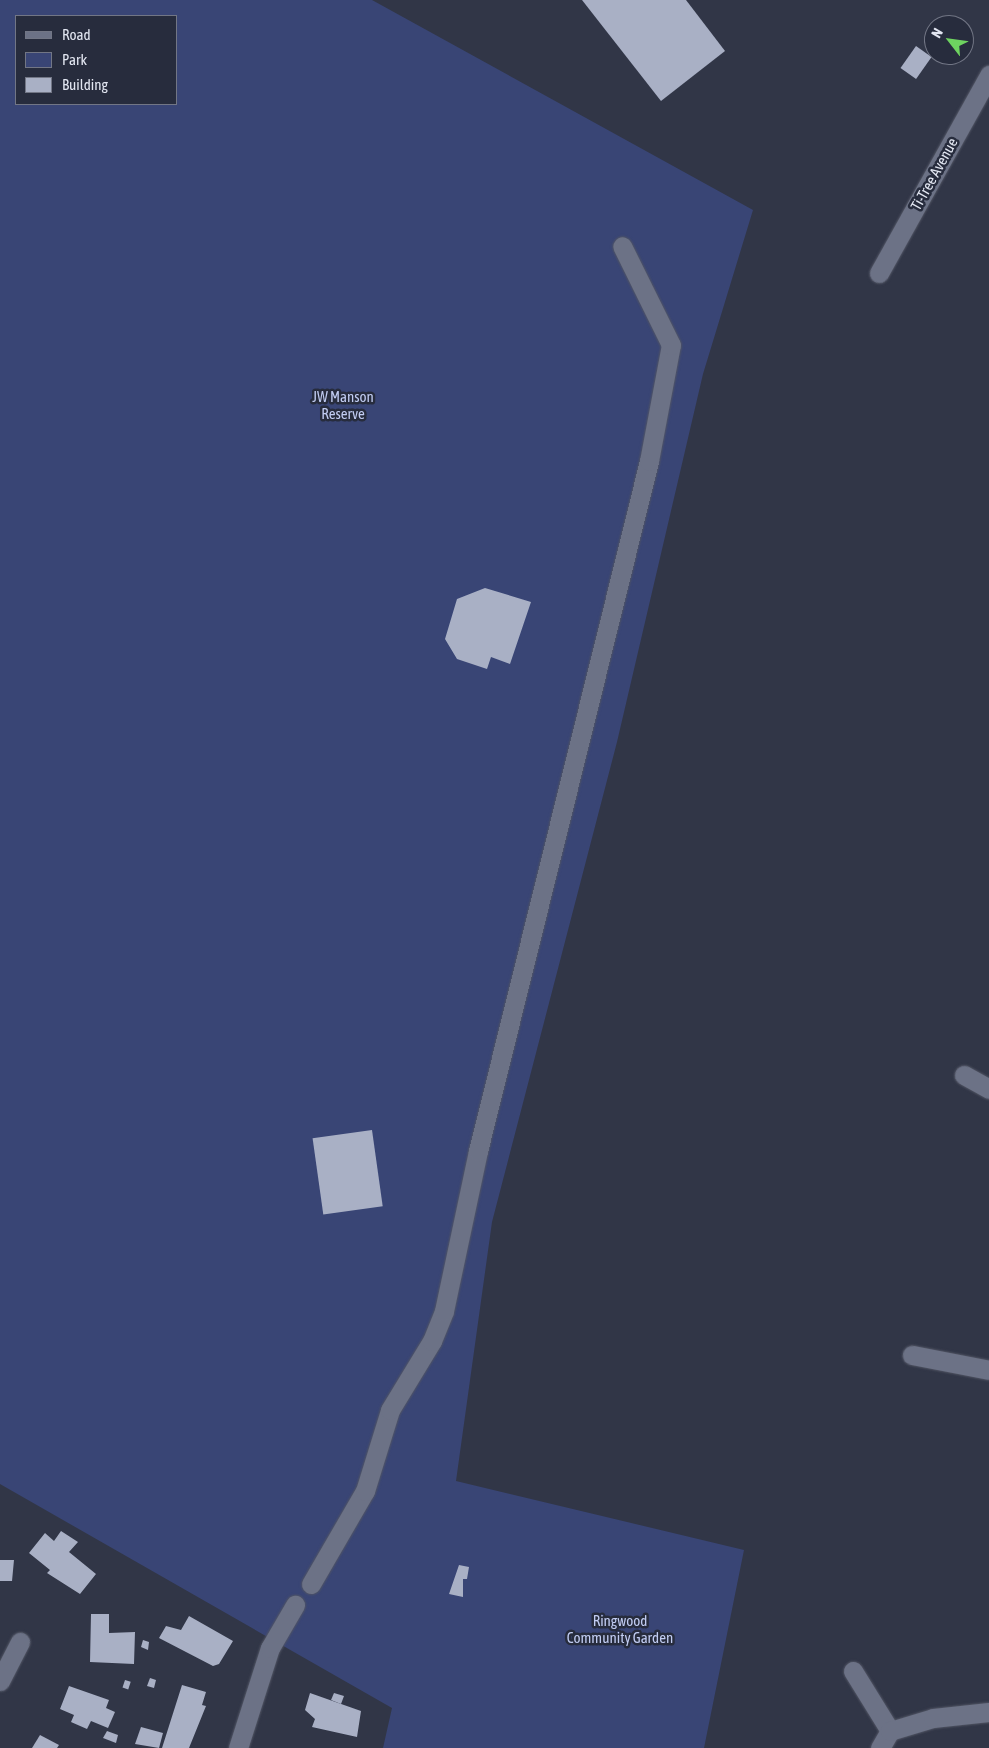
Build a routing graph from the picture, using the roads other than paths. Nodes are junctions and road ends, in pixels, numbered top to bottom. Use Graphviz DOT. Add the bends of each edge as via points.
graph roads {
  1 [pos="989,75"];
  2 [pos="622,246"];
  3 [pos="879,273"];
  4 [pos="964,1075"];
  5 [pos="989,1089"];
  6 [pos="912,1355"];
  7 [pos="989,1370"];
  8 [pos="311,1584"];
  9 [pos="299,1607"];
  10 [pos="20,1642"];
  11 [pos="853,1671"];
  12 [pos="0,1682"];
  13 [pos="989,1712"];
  14 [pos="890,1731"];
  15 [pos="238,1748"];
  16 [pos="880,1748"];
  1 -- 3 [label="street, Ti-Tree Avenue"];
  2 -- 8 [label="street" via="671,345 649,461 478,1151 444,1311 432,1341 393,1402 365,1491"];
  4 -- 5 [label="street"];
  6 -- 7 [label="street"];
  9 -- 15 [label="street" via="258,1685"];
  10 -- 12 [label="street"];
  11 -- 14 [label="street"];
  13 -- 14 [label="street" via="933,1718"];
  14 -- 16 [label="street"];
}
